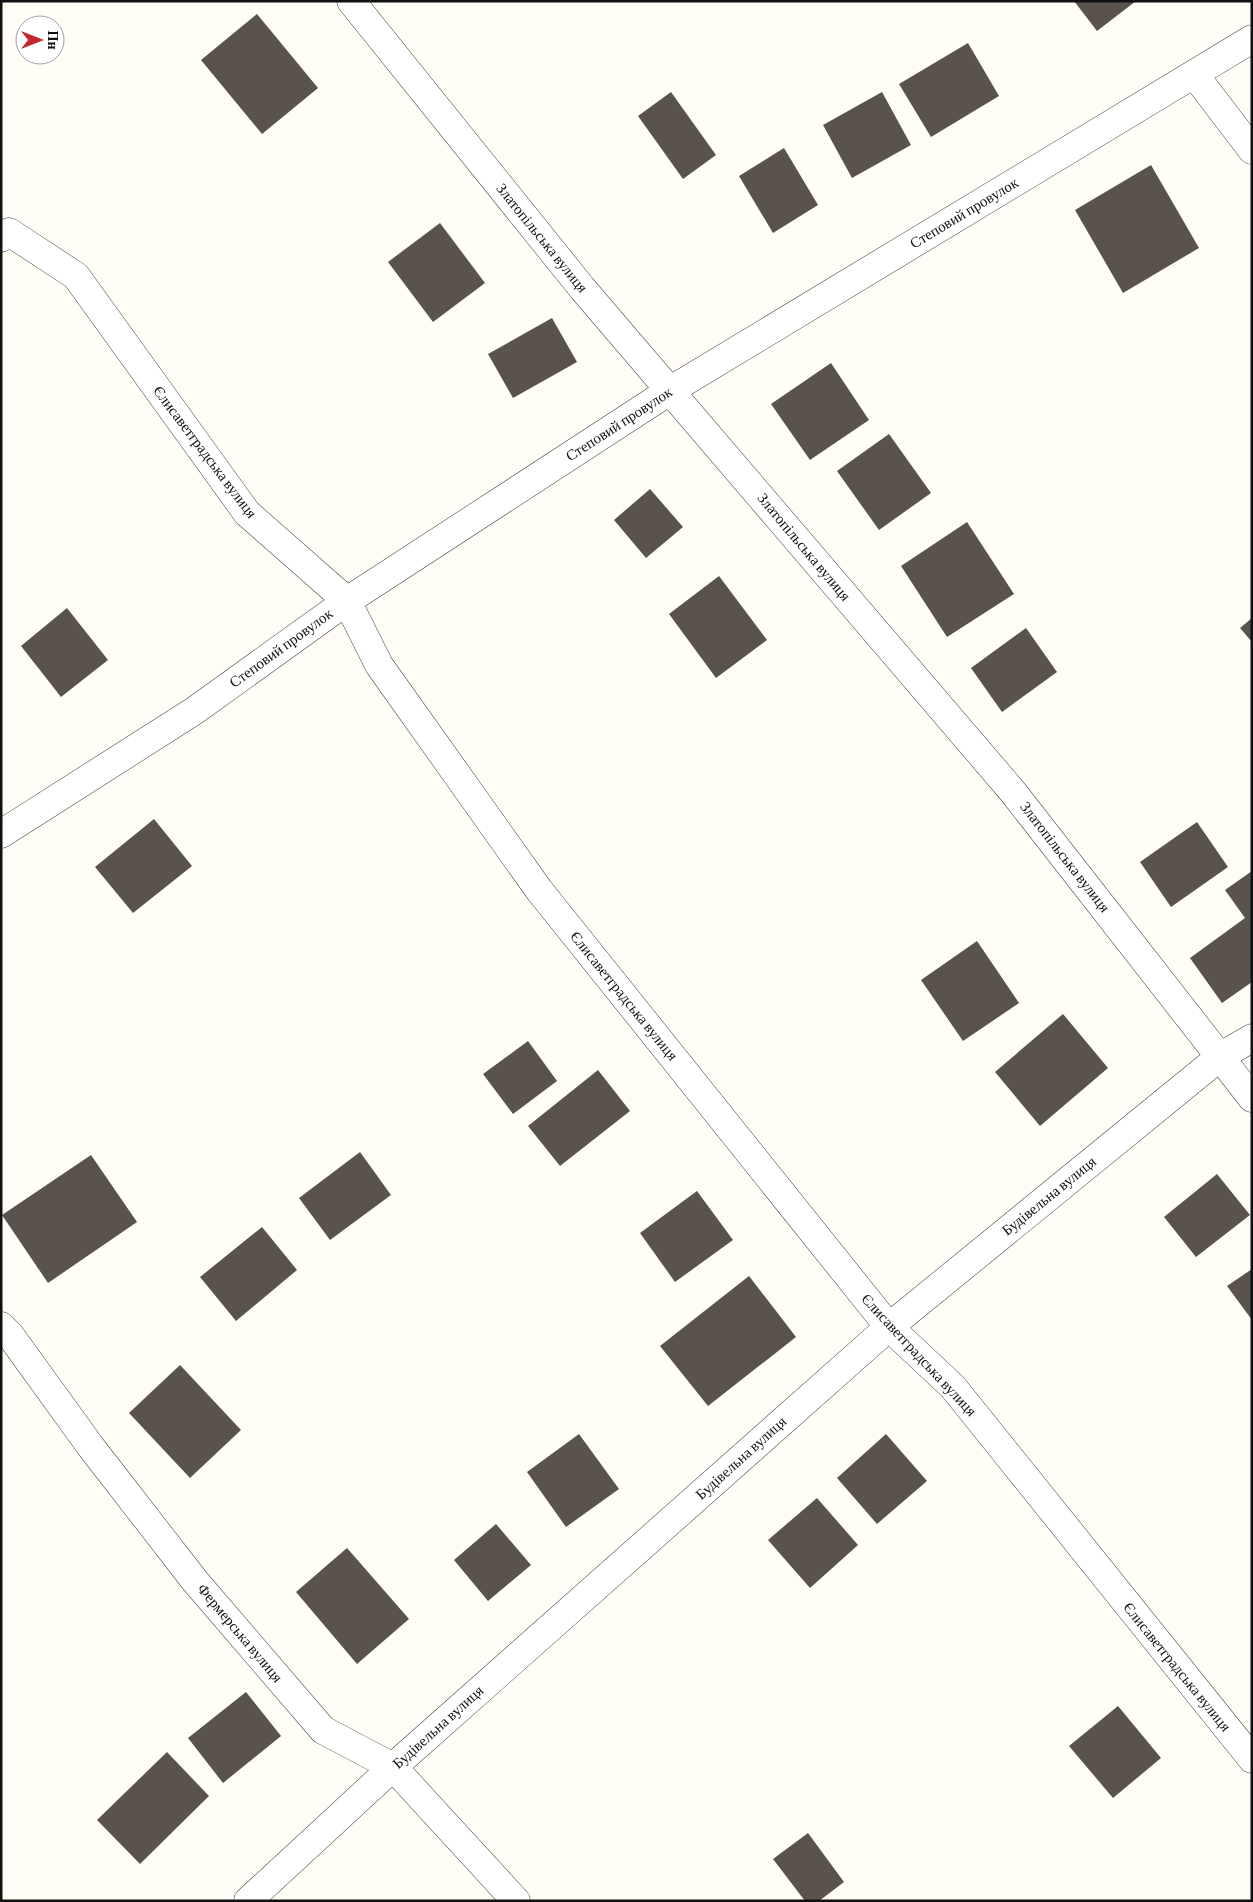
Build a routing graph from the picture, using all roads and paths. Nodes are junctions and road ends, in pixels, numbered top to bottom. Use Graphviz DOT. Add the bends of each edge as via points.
graph roads {
  1 [pos="351,1"];
  2 [pos="1252,39"];
  3 [pos="1194,74"];
  4 [pos="1252,150"];
  5 [pos="5,235"];
  6 [pos="671,390"];
  7 [pos="347,601"];
  8 [pos="1,834"];
  9 [pos="1252,1038"];
  10 [pos="1221,1056"];
  11 [pos="1252,1098"];
  12 [pos="1,1326"];
  13 [pos="889,1327"];
  14 [pos="1252,1759"];
  15 [pos="393,1767"];
  16 [pos="248,1901"];
  17 [pos="516,1901"];
  1 -- 6 [label="street, Златопільська вулиця" via="582,288"];
  2 -- 3 [label="street, Степовий провулок"];
  3 -- 4 [label="street"];
  3 -- 6 [label="street, Степовий провулок"];
  5 -- 7 [label="street, Єлисаветградська вулиця" via="76,276 247,512"];
  6 -- 7 [label="street, Степовий провулок"];
  6 -- 10 [label="street, Златопільська вулиця" via="1013,792"];
  7 -- 8 [label="street, Степовий провулок" via="194,711"];
  7 -- 13 [label="street, Єлисаветградська вулиця" via="379,665 540,890"];
  9 -- 10 [label="street, Будівельна вулиця"];
  10 -- 11 [label="street, Златопільська вулиця"];
  10 -- 13 [label="street, Будівельна вулиця"];
  12 -- 15 [label="street, Фермерська вулиця" via="196,1581 323,1730"];
  13 -- 14 [label="street, Єлисаветградська вулиця" via="953,1387"];
  13 -- 15 [label="street, Будівельна вулиця"];
  15 -- 16 [label="street, Будівельна вулиця"];
  15 -- 17 [label="street, Фермерська вулиця"];
}
